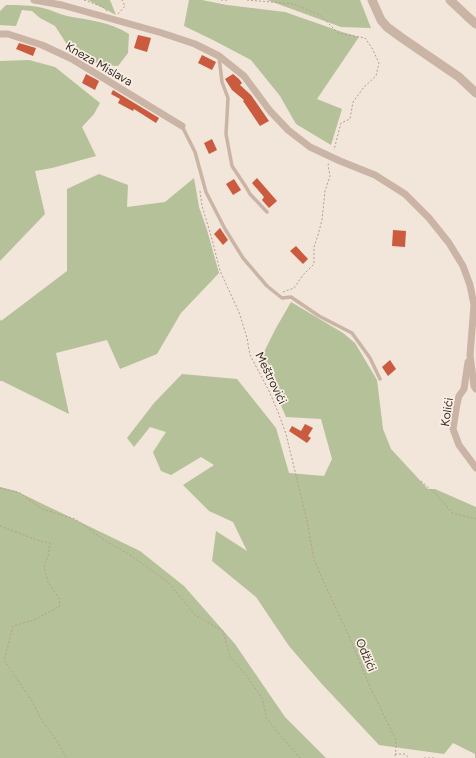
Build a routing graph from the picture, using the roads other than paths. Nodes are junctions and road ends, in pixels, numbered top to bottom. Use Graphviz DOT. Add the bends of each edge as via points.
graph roads {
  1 [pos="34,0"];
  2 [pos="372,0"];
  3 [pos="450,0"];
  4 [pos="476,24"];
  5 [pos="0,34"];
  6 [pos="219,56"];
  7 [pos="476,93"];
  8 [pos="182,126"];
  9 [pos="267,212"];
  10 [pos="470,355"];
  11 [pos="380,379"];
  12 [pos="476,389"];
  13 [pos="476,468"];
  1 -- 6 [label="street" via="62,5 162,33 195,44"];
  2 -- 7 [label="street" via="387,27"];
  3 -- 4 [label="street"];
  5 -- 8 [label="street, Kneza Mislava" via="8,34 42,45 72,59"];
  6 -- 9 [label="lane" via="222,82 228,98 226,134 232,166 250,194"];
  6 -- 10 [label="street" via="244,76 288,130 310,147 375,175 405,194 429,218 453,249 470,285 474,305"];
  8 -- 11 [label="lane" via="195,152 206,192 243,258 276,294 282,298 291,297 352,333 370,358"];
  10 -- 12 [label="street"];
  10 -- 13 [label="street, Kolići" via="453,429 459,445"];
}
